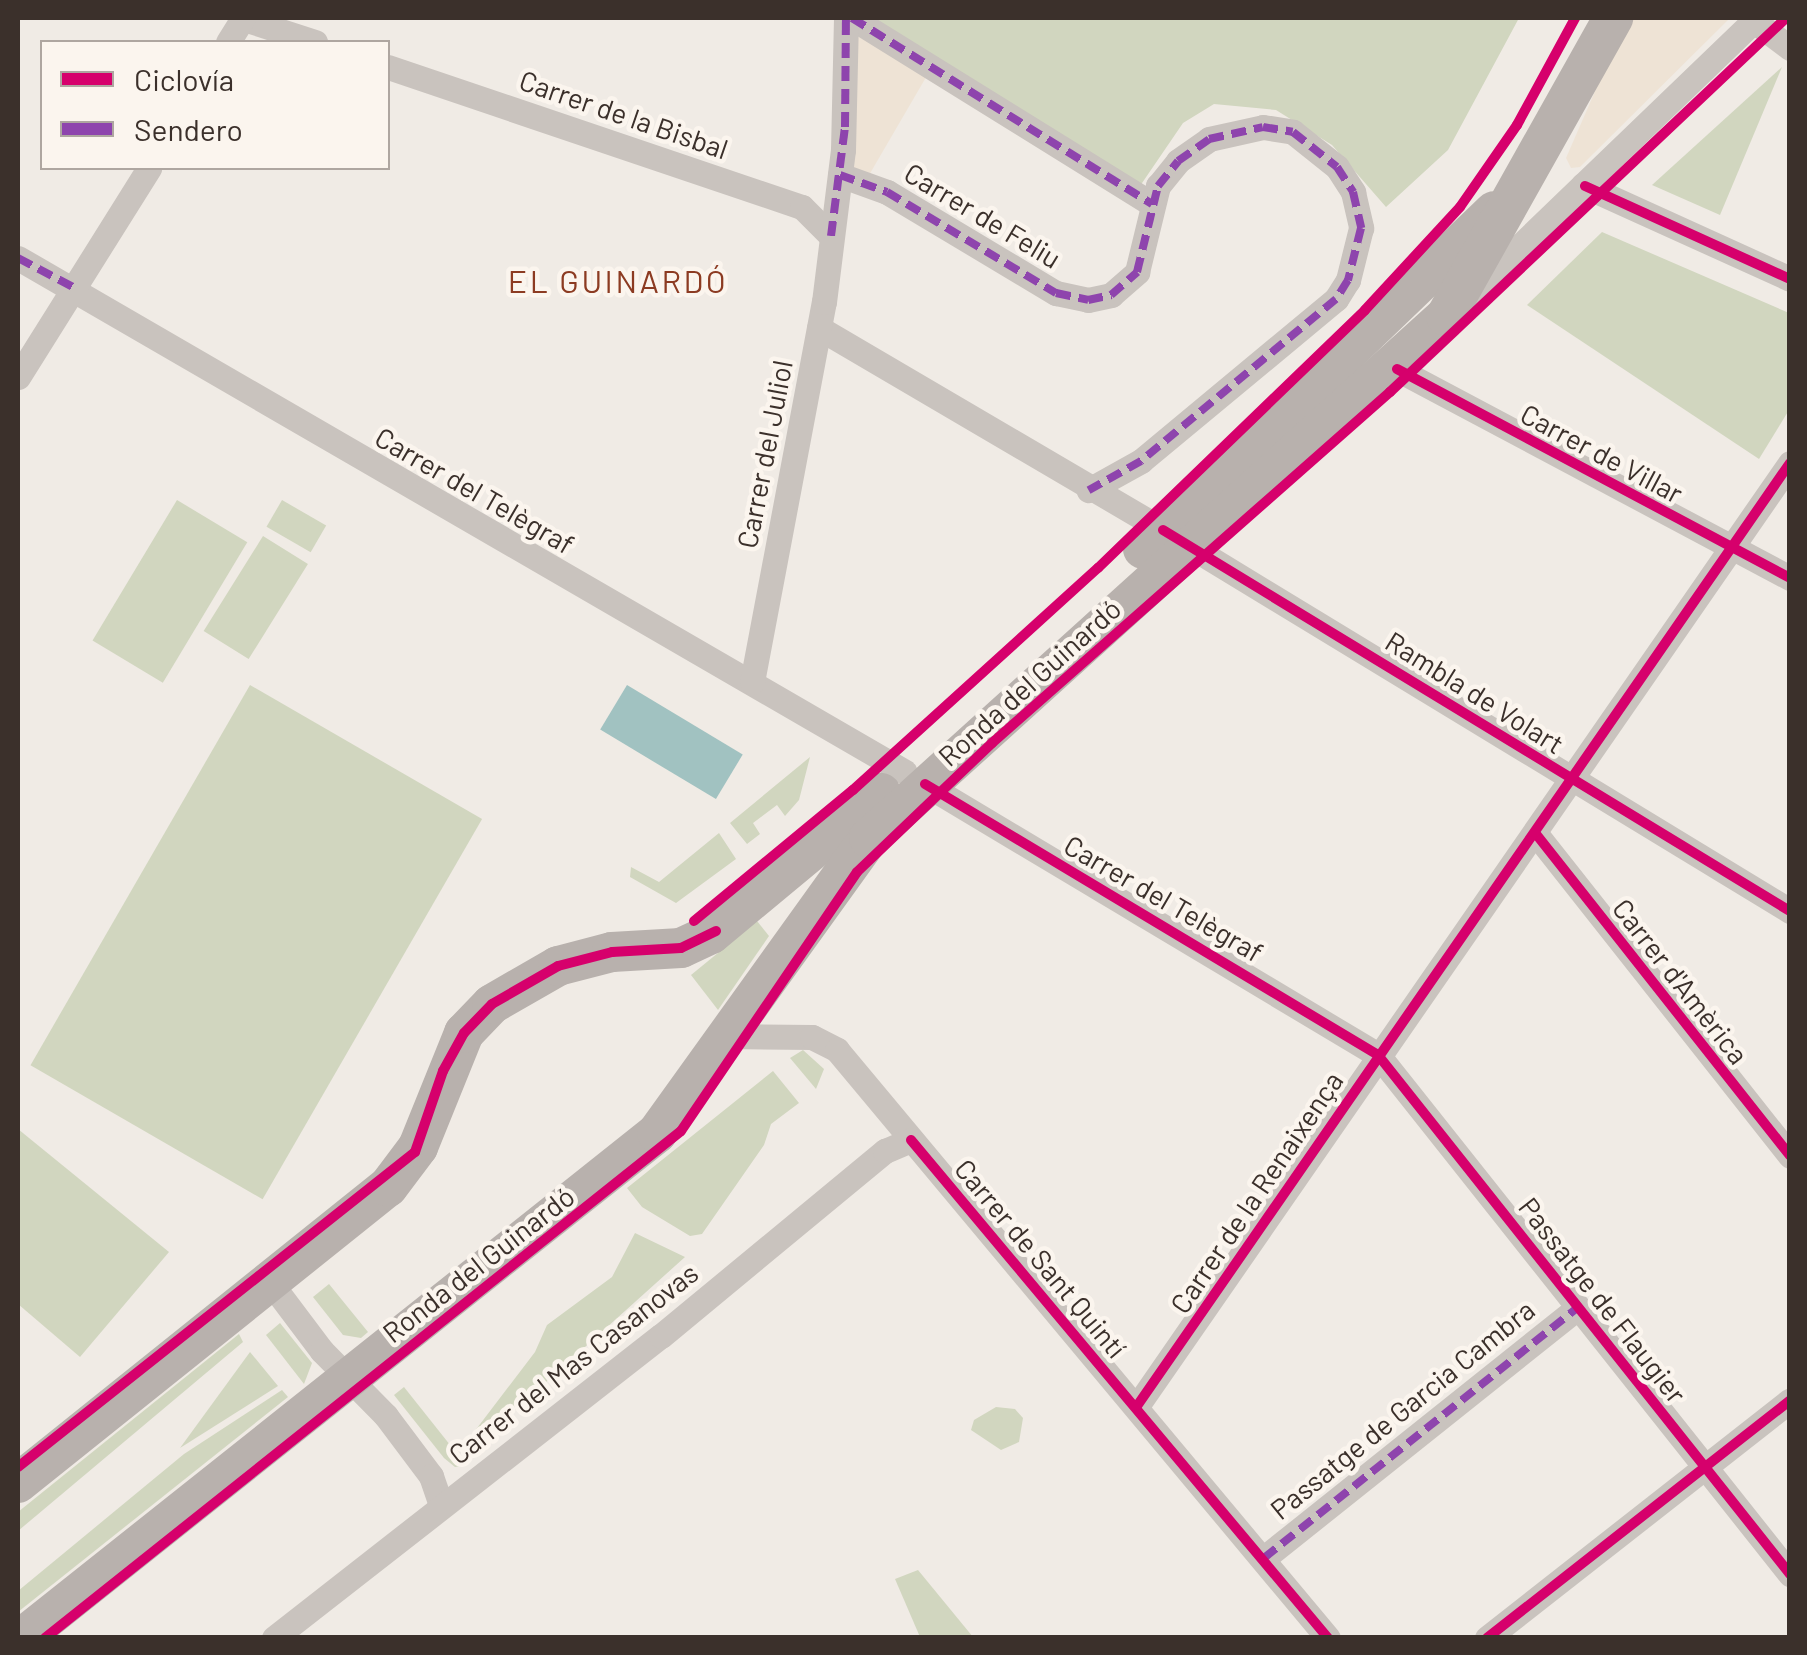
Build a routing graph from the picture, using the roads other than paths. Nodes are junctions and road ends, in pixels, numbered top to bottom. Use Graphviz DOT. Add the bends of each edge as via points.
graph roads {
  1 [pos="242,18"];
  2 [pos="849,18"];
  3 [pos="1613,18"];
  4 [pos="1753,18"];
  5 [pos="229,40"];
  6 [pos="309,40"];
  7 [pos="1790,48"];
  8 [pos="390,68"];
  9 [pos="148,170"];
  10 [pos="840,175"];
  11 [pos="1583,185"];
  12 [pos="1508,199"];
  13 [pos="1152,204"];
  14 [pos="831,236"];
  15 [pos="18,258"];
  16 [pos="1790,279"];
  17 [pos="75,288"];
  18 [pos="1446,316"];
  19 [pos="819,328"];
  20 [pos="1394,367"];
  21 [pos="18,377"];
  22 [pos="1790,462"];
  23 [pos="1089,490"];
  24 [pos="1175,537"];
  25 [pos="1732,548"];
  26 [pos="1790,578"];
  27 [pos="752,682"];
  28 [pos="915,778"];
  29 [pos="1574,780"];
  30 [pos="1536,834"];
  31 [pos="1790,911"];
  32 [pos="730,1036"];
  33 [pos="1378,1054"];
  34 [pos="911,1140"];
  35 [pos="1790,1156"];
  36 [pos="270,1282"];
  37 [pos="1578,1307"];
  38 [pos="347,1380"];
  39 [pos="1790,1400"];
  40 [pos="1137,1406"];
  41 [pos="1705,1466"];
  42 [pos="18,1483"];
  43 [pos="440,1505"];
  44 [pos="1264,1558"];
  45 [pos="1790,1574"];
  46 [pos="22,1638"];
  47 [pos="274,1638"];
  48 [pos="1328,1638"];
  49 [pos="1487,1638"];
  1 -- 5 [label="street"];
  1 -- 6 [label="street"];
  2 -- 10 [label="street, Carrer del Juliol"];
  2 -- 13 [label="street"];
  3 -- 12 [label="main road, Ronda del Guinardó"];
  4 -- 7 [label="street"];
  4 -- 11 [label="street"];
  8 -- 14 [label="street, Carrer de la Bisbal" via="802,207"];
  9 -- 17 [label="street"];
  10 -- 13 [label="street, Carrer de Feliu" via="887,192 1056,293 1088,300 1111,295 1137,272 1148,247"];
  10 -- 14 [label="street, Carrer del Juliol"];
  11 -- 16 [label="street"];
  11 -- 18 [label="street"];
  12 -- 18 [label="main road, Ronda del Guinardó"];
  12 -- 24 [label="main road, Ronda del Guinardó" via="1446,252"];
  13 -- 23 [label="street, Carrer de Feliu" via="1167,172 1189,151 1232,130 1263,127 1293,132 1328,156 1353,192 1361,228 1348,280 1336,299 1141,461"];
  14 -- 19 [label="street, Carrer del Juliol"];
  15 -- 17 [label="street, Carrer del Telègraf"];
  17 -- 21 [label="street"];
  17 -- 27 [label="street, Carrer del Telègraf" via="110,317"];
  18 -- 20 [label="main road, Ronda del Guinardó"];
  19 -- 23 [label="street, Rambla de Volart"];
  19 -- 27 [label="street, Carrer del Juliol"];
  20 -- 24 [label="main road, Ronda del Guinardó"];
  20 -- 25 [label="street, Carrer de Villar"];
  22 -- 25 [label="street, Carrer de la Renaixença"];
  23 -- 24 [label="street, Rambla de Volart"];
  24 -- 28 [label="main road, Ronda del Guinardó"];
  24 -- 29 [label="street, Rambla de Volart"];
  25 -- 26 [label="street, Carrer de Villar"];
  25 -- 29 [label="street, Carrer de la Renaixença"];
  27 -- 28 [label="street, Carrer del Telègraf"];
  28 -- 32 [label="main road, Ronda del Guinardó" via="842,866"];
  28 -- 33 [label="street, Carrer del Telègraf"];
  28 -- 36 [label="main road, Ronda del Guinardó" via="711,934 681,948 612,952 558,966 492,1004 464,1033 405,1169"];
  29 -- 30 [label="street, Carrer de la Renaixença"];
  29 -- 31 [label="street, Rambla de Volart"];
  30 -- 33 [label="street, Carrer de la Renaixença"];
  30 -- 35 [label="street, Carrer d'Amèrica"];
  32 -- 34 [label="street, Carrer de Sant Quintí" via="829,1042"];
  32 -- 38 [label="main road, Ronda del Guinardó" via="658,1132"];
  33 -- 37 [label="street, Passatge de Flaugier"];
  33 -- 40 [label="street, Carrer de la Renaixença"];
  34 -- 40 [label="street, Carrer de Sant Quintí"];
  34 -- 43 [label="street, Carrer del Mas Casanovas" via="885,1150 662,1336"];
  36 -- 38 [label="street"];
  36 -- 42 [label="main road, Ronda del Guinardó"];
  37 -- 41 [label="street, Passatge de Flaugier"];
  37 -- 44 [label="street, Passatge de Garcia Cambra"];
  38 -- 43 [label="street" via="362,1386 409,1446 431,1476"];
  38 -- 46 [label="main road, Ronda del Guinardó"];
  39 -- 41 [label="street"];
  40 -- 44 [label="street, Carrer de Sant Quintí"];
  41 -- 45 [label="street, Passatge de Flaugier"];
  41 -- 49 [label="street"];
  43 -- 47 [label="street, Carrer del Mas Casanovas"];
  44 -- 48 [label="street, Carrer de Sant Quintí"];
}
